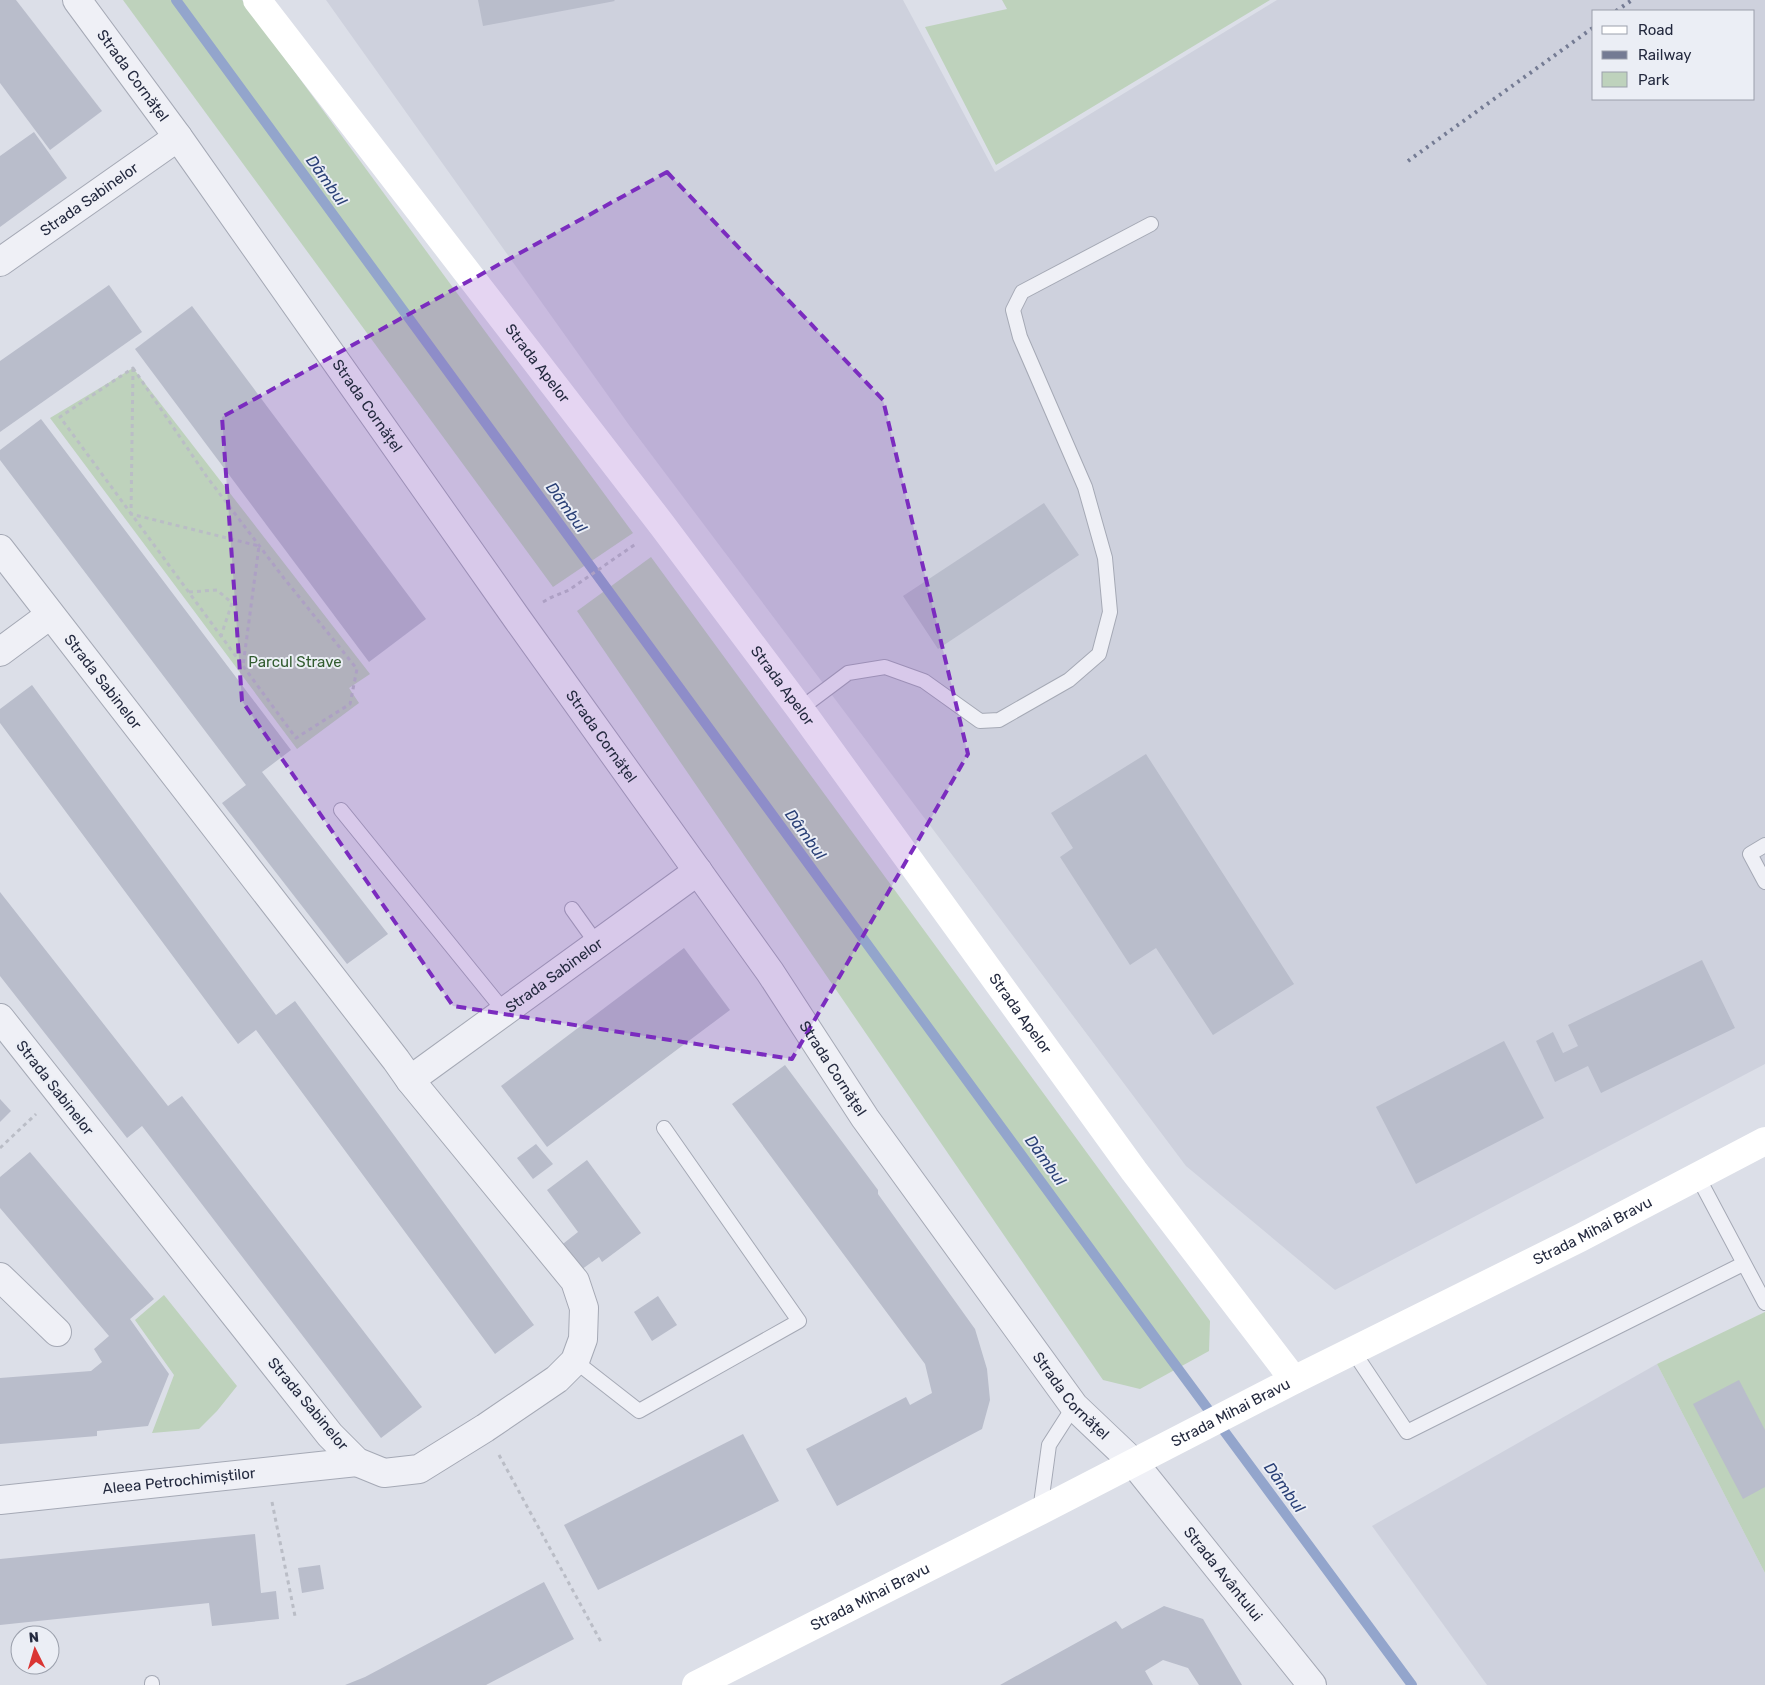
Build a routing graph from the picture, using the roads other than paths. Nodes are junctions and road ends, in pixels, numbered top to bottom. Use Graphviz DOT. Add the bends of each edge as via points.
graph roads {
  1 [pos="76,0"];
  2 [pos="257,0"];
  3 [pos="178,137"];
  4 [pos="1150,224"];
  5 [pos="0,262"];
  6 [pos="0,549"];
  7 [pos="50,616"];
  8 [pos="0,652"];
  9 [pos="800,709"];
  10 [pos="341,810"];
  11 [pos="1765,845"];
  12 [pos="698,871"];
  13 [pos="1765,882"];
  14 [pos="572,909"];
  15 [pos="597,944"];
  16 [pos="504,1011"];
  17 [pos="0,1018"];
  18 [pos="410,1080"];
  19 [pos="664,1128"];
  20 [pos="1765,1141"];
  21 [pos="1698,1178"];
  22 [pos="1743,1264"];
  23 [pos="0,1277"];
  24 [pos="1765,1303"];
  25 [pos="57,1332"];
  26 [pos="1353,1351"];
  27 [pos="575,1361"];
  28 [pos="1294,1380"];
  29 [pos="1074,1406"];
  30 [pos="357,1462"];
  31 [pos="1134,1463"];
  32 [pos="0,1500"];
  33 [pos="1040,1511"];
  34 [pos="696,1685"];
  35 [pos="1312,1685"];
  1 -- 3 [label="street, Strada Cornățel"];
  2 -- 9 [label="street, Strada Apelor"];
  3 -- 5 [label="street, Strada Sabinelor"];
  3 -- 12 [label="street, Strada Cornățel"];
  4 -- 9 [label="lane" via="1022,292 1013,310 1020,337 1085,487 1105,558 1110,612 1099,654 1068,680 999,720 980,721 924,681 885,668 848,674"];
  6 -- 7 [label="street, Strada Sabinelor"];
  7 -- 8 [label="street"];
  7 -- 18 [label="street, Strada Sabinelor"];
  9 -- 28 [label="street, Strada Apelor" via="1134,1171"];
  10 -- 16 [label="lane"];
  11 -- 13 [label="lane" via="1750,854"];
  12 -- 15 [label="street, Strada Sabinelor"];
  12 -- 29 [label="street, Strada Cornățel" via="770,972 865,1118"];
  14 -- 15 [label="lane"];
  15 -- 16 [label="street, Strada Sabinelor"];
  16 -- 18 [label="street, Strada Sabinelor"];
  17 -- 30 [label="street, Strada Sabinelor" via="330,1435"];
  18 -- 27 [label="street, Strada Sabinelor" via="575,1281 584,1316 583,1339"];
  19 -- 27 [label="lane" via="799,1321 639,1411"];
  20 -- 21 [label="street, Strada Mihai Bravu"];
  21 -- 22 [label="lane"];
  21 -- 26 [label="street, Strada Mihai Bravu"];
  22 -- 24 [label="lane"];
  22 -- 26 [label="lane" via="1407,1432"];
  23 -- 25 [label="street"];
  26 -- 28 [label="street, Strada Mihai Bravu"];
  27 -- 30 [label="street, Strada Sabinelor" via="557,1380 419,1469 384,1473"];
  28 -- 31 [label="street, Strada Mihai Bravu"];
  29 -- 31 [label="street, Strada Cornățel"];
  29 -- 33 [label="lane" via="1049,1445"];
  30 -- 32 [label="street, Aleea Petrochimiștilor"];
  31 -- 33 [label="street, Strada Mihai Bravu"];
  31 -- 35 [label="street, Strada Avântului"];
  33 -- 34 [label="street, Strada Mihai Bravu"];
}
